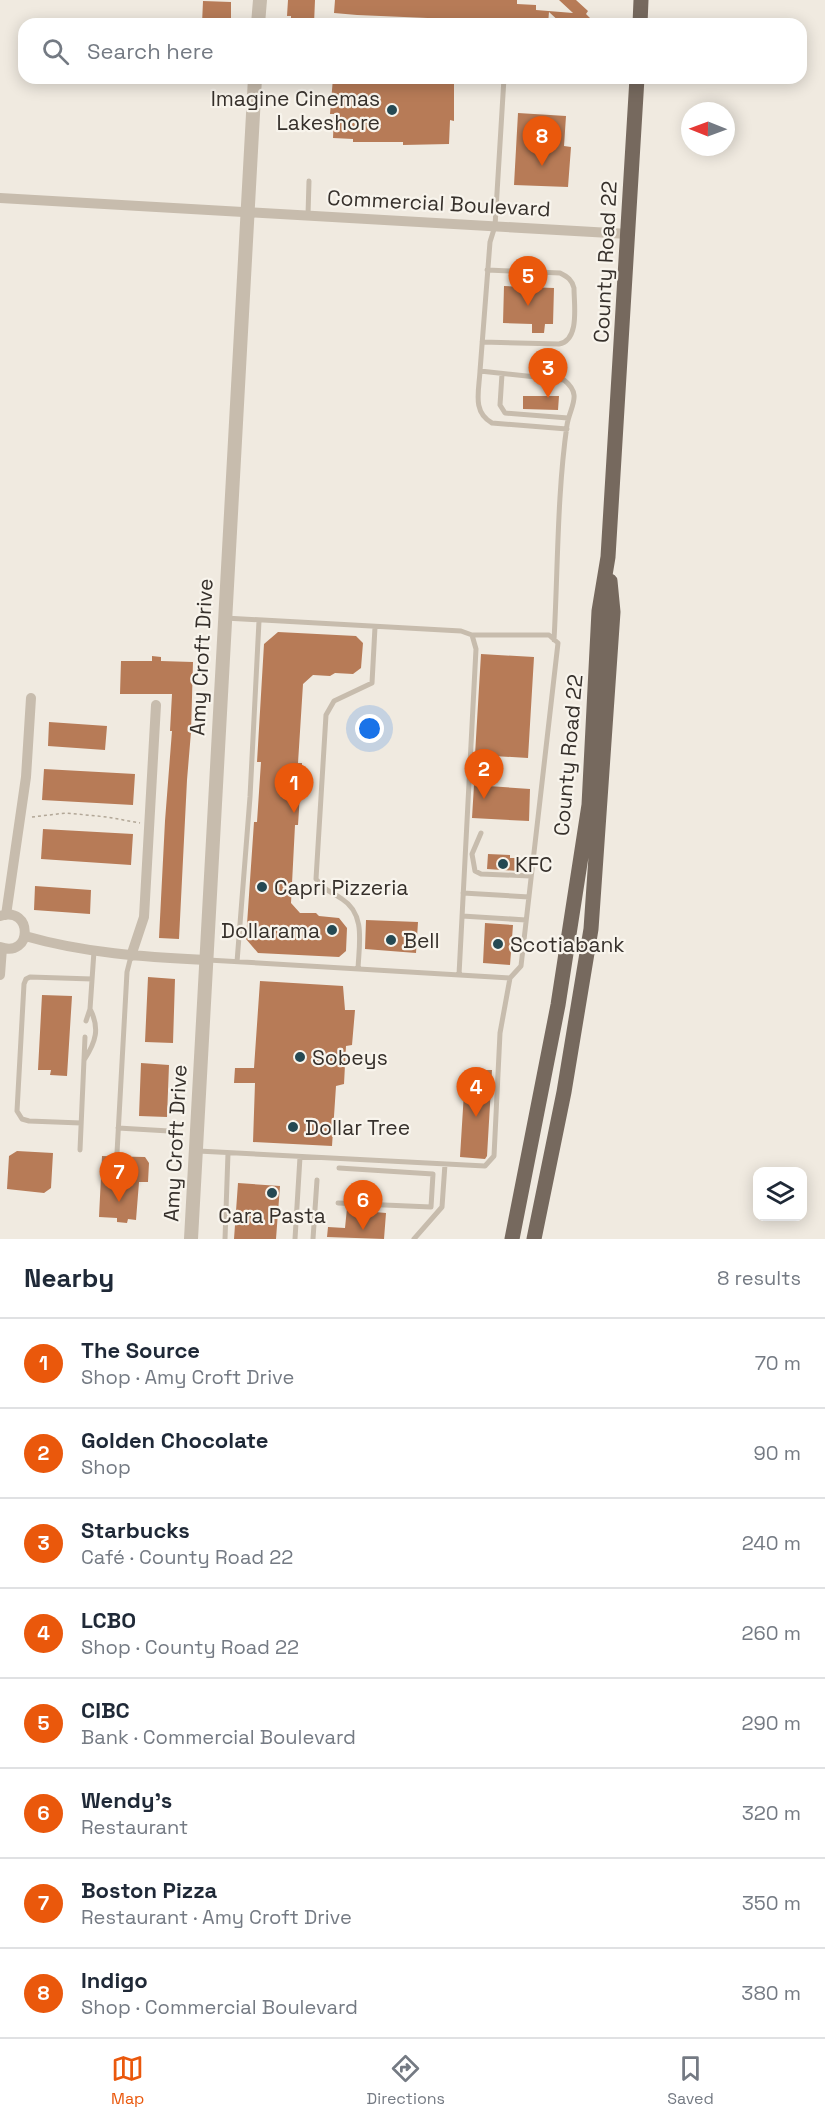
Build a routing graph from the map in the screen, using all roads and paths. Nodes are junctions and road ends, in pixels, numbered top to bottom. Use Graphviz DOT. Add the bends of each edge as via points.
graph roads {
  1 [pos="260,0"];
  2 [pos="641,0"];
  3 [pos="258,18"];
  4 [pos="640,18"];
  5 [pos="255,84"];
  6 [pos="504,84"];
  7 [pos="636,84"];
  8 [pos="309,181"];
  9 [pos="0,198"];
  10 [pos="248,211"];
  11 [pos="308,215"];
  12 [pos="495,226"];
  13 [pos="627,234"];
  14 [pos="487,270"];
  15 [pos="482,342"];
  16 [pos="480,371"];
  17 [pos="502,374"];
  18 [pos="568,418"];
  19 [pos="567,429"];
  20 [pos="609,557"];
  21 [pos="224,618"];
  22 [pos="259,621"];
  23 [pos="375,627"];
  24 [pos="472,635"];
  25 [pos="554,640"];
  26 [pos="32,698"];
  27 [pos="156,705"];
  28 [pos="589,805"];
  29 [pos="21,817"];
  30 [pos="150,824"];
  31 [pos="481,833"];
  32 [pos="531,876"];
  33 [pos="463,893"];
  34 [pos="529,897"];
  35 [pos="3,916"];
  36 [pos="462,916"];
  37 [pos="526,920"];
  38 [pos="25,936"];
  39 [pos="1,948"];
  40 [pos="94,951"];
  41 [pos="131,956"];
  42 [pos="206,960"];
  43 [pos="237,962"];
  44 [pos="358,969"];
  45 [pos="0,975"];
  46 [pos="459,975"];
  47 [pos="510,978"];
  48 [pos="92,979"];
  49 [pos="90,1009"];
  50 [pos="86,1021"];
  51 [pos="85,1037"];
  52 [pos="84,1060"];
  53 [pos="81,1123"];
  54 [pos="118,1128"];
  55 [pos="169,1131"];
  56 [pos="80,1150"];
  57 [pos="196,1151"];
  58 [pos="117,1153"];
  59 [pos="228,1153"];
  60 [pos="300,1157"];
  61 [pos="445,1164"];
  62 [pos="339,1168"];
  63 [pos="317,1180"];
  64 [pos="338,1203"];
  65 [pos="536,1234"];
  66 [pos="191,1239"];
  67 [pos="225,1239"];
  68 [pos="295,1239"];
  69 [pos="313,1239"];
  70 [pos="414,1239"];
  71 [pos="512,1239"];
  72 [pos="524,1239"];
  1 -- 3 [label="street"];
  2 -- 4 [label="main road"];
  5 -- 10 [label="street, Amy Croft Drive"];
  6 -- 12 [label="lane"];
  7 -- 13 [label="main road, County Road 22"];
  8 -- 11 [label="lane"];
  9 -- 10 [label="street, Commercial Boulevard"];
  10 -- 11 [label="street, Commercial Boulevard"];
  10 -- 21 [label="street, Amy Croft Drive"];
  11 -- 12 [label="street, Commercial Boulevard"];
  12 -- 13 [label="street, Commercial Boulevard"];
  12 -- 14 [label="lane"];
  13 -- 20 [label="main road, County Road 22"];
  14 -- 15 [label="lane"];
  14 -- 15 [label="lane" via="560,273 568,277 574,288 573,331 566,343 559,344"];
  15 -- 16 [label="lane"];
  16 -- 17 [label="lane"];
  16 -- 19 [label="lane" via="478,405 484,418 492,423"];
  17 -- 18 [label="lane" via="500,405 505,413"];
  17 -- 18 [label="lane" via="564,380 575,394"];
  18 -- 19 [label="lane"];
  19 -- 25 [label="lane"];
  20 -- 28 [label="main road, County Road 22" via="599,610"];
  20 -- 65 [label="main road, County Road 22" via="613,612 591,928"];
  21 -- 22 [label="lane"];
  21 -- 42 [label="street, Amy Croft Drive"];
  22 -- 23 [label="lane"];
  22 -- 43 [label="lane"];
  23 -- 24 [label="lane" via="461,631"];
  23 -- 44 [label="lane" via="372,683 334,701 326,715 316,879 325,891 352,907 360,921"];
  24 -- 25 [label="lane" via="549,635"];
  24 -- 33 [label="lane" via="476,649"];
  25 -- 32 [label="lane" via="558,643"];
  26 -- 29 [label="street"];
  27 -- 30 [label="street"];
  28 -- 71 [label="main road, County Road 22" via="558,1005"];
  28 -- 72 [label="main road" via="573,981"];
  29 -- 30 [label="path" via="66,813"];
  29 -- 35 [label="street"];
  30 -- 41 [label="street" via="144,917"];
  31 -- 32 [label="lane" via="472,854 475,872"];
  32 -- 34 [label="lane"];
  33 -- 34 [label="lane"];
  33 -- 36 [label="lane"];
  34 -- 37 [label="lane"];
  35 -- 38 [label="street" via="12,915 21,921"];
  36 -- 37 [label="lane"];
  36 -- 46 [label="lane"];
  37 -- 47 [label="lane" via="521,966"];
  38 -- 39 [label="street" via="13,949"];
  38 -- 40 [label="street"];
  39 -- 45 [label="street"];
  40 -- 41 [label="street"];
  40 -- 48 [label="lane"];
  41 -- 42 [label="street"];
  41 -- 54 [label="lane"];
  42 -- 43 [label="lane"];
  42 -- 57 [label="street, Amy Croft Drive"];
  43 -- 44 [label="lane"];
  44 -- 46 [label="lane"];
  46 -- 47 [label="lane"];
  47 -- 61 [label="lane" via="500,1033 494,1156 485,1166"];
  48 -- 49 [label="lane"];
  48 -- 53 [label="lane" via="30,977 24,984 17,1112 28,1121"];
  49 -- 50 [label="lane"];
  49 -- 52 [label="lane" via="97,1029"];
  51 -- 52 [label="lane"];
  52 -- 53 [label="lane"];
  53 -- 56 [label="lane"];
  54 -- 55 [label="lane"];
  54 -- 58 [label="lane"];
  57 -- 59 [label="lane"];
  57 -- 66 [label="street, Amy Croft Drive"];
  59 -- 60 [label="lane"];
  59 -- 67 [label="lane"];
  60 -- 61 [label="lane"];
  60 -- 68 [label="lane"];
  61 -- 70 [label="lane" via="442,1207"];
  62 -- 64 [label="lane" via="433,1174 430,1208"];
  63 -- 69 [label="lane"];
}
